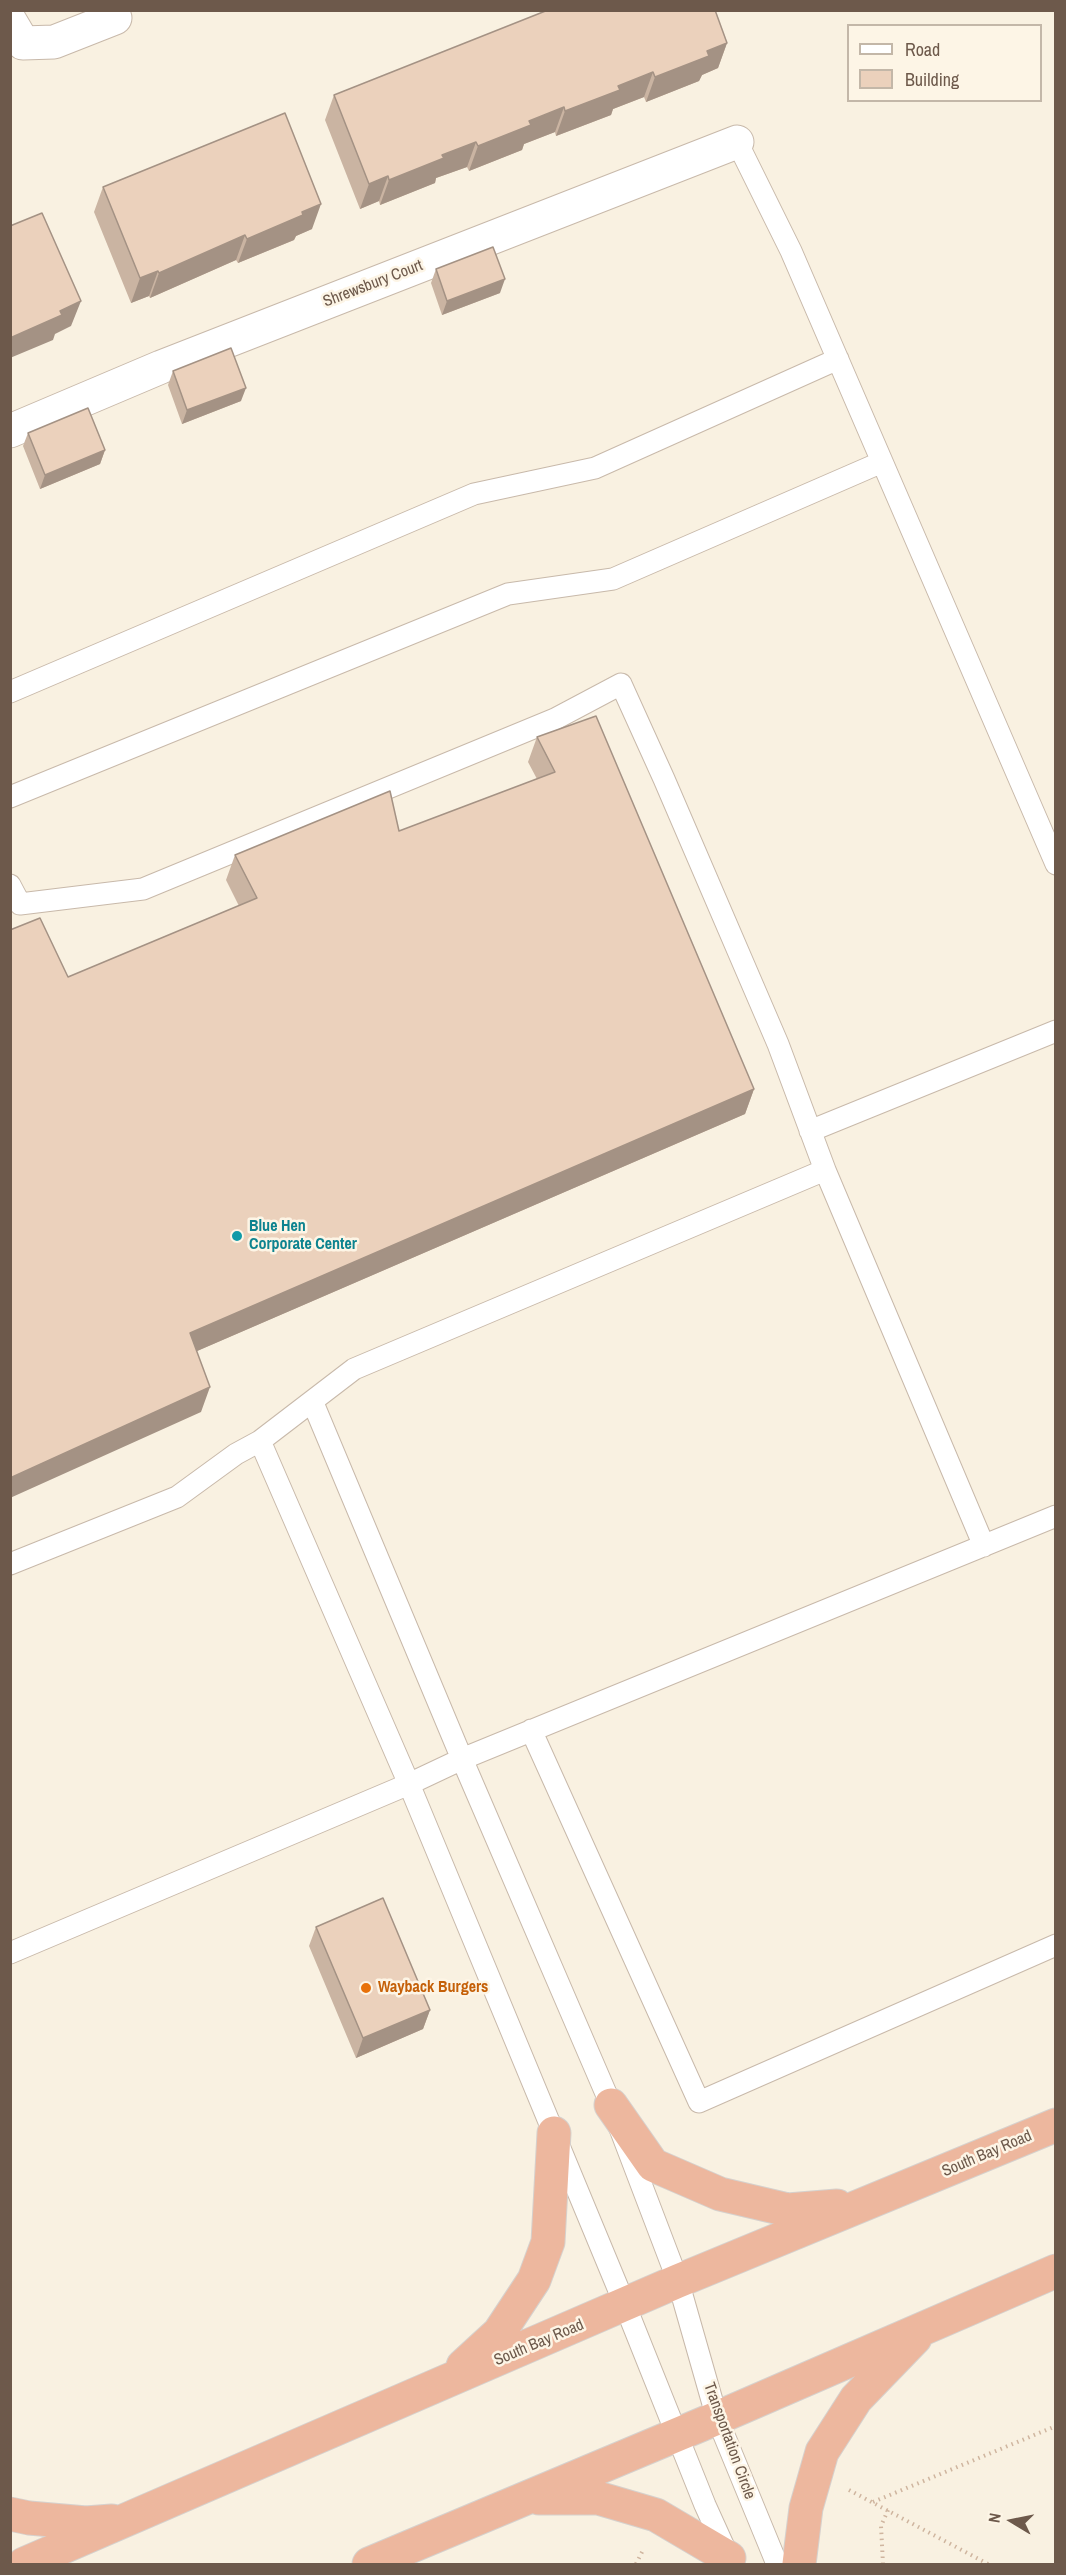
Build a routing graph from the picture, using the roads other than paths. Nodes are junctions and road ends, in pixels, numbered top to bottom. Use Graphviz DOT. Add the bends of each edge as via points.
graph roads {
  1 [pos="115,18"];
  2 [pos="10,21"];
  3 [pos="737,142"];
  4 [pos="838,359"];
  5 [pos="10,431"];
  6 [pos="882,462"];
  7 [pos="10,692"];
  8 [pos="10,797"];
  9 [pos="1056,864"];
  10 [pos="10,885"];
  11 [pos="1056,1031"];
  12 [pos="810,1131"];
  13 [pos="825,1170"];
  14 [pos="313,1402"];
  15 [pos="260,1441"];
  16 [pos="1056,1516"];
  17 [pos="984,1546"];
  18 [pos="10,1564"];
  19 [pos="531,1730"];
  20 [pos="462,1759"];
  21 [pos="409,1784"];
  22 [pos="1056,1945"];
  23 [pos="10,1953"];
  24 [pos="611,2104"];
  25 [pos="1056,2125"];
  26 [pos="554,2133"];
  27 [pos="868,2203"];
  28 [pos="1056,2271"];
  29 [pos="678,2281"];
  30 [pos="625,2305"];
  31 [pos="927,2326"];
  32 [pos="446,2383"];
  33 [pos="717,2418"];
  34 [pos="677,2435"];
  35 [pos="522,2498"];
  36 [pos="10,2514"];
  37 [pos="126,2521"];
  38 [pos="730,2561"];
  39 [pos="24,2565"];
  40 [pos="369,2565"];
  41 [pos="777,2565"];
  42 [pos="799,2565"];
  1 -- 2 [label="street" via="54,42 23,43"];
  3 -- 4 [label="lane"];
  3 -- 5 [label="street, Shrewsbury Court" via="161,367"];
  4 -- 6 [label="lane"];
  4 -- 7 [label="lane" via="595,468 474,494"];
  6 -- 8 [label="lane" via="614,579 508,594"];
  6 -- 9 [label="lane"];
  10 -- 12 [label="lane" via="20,904 143,889 555,719 621,684 773,1033"];
  11 -- 12 [label="lane"];
  12 -- 13 [label="lane"];
  13 -- 14 [label="lane" via="354,1369"];
  13 -- 17 [label="lane"];
  14 -- 15 [label="lane"];
  14 -- 20 [label="lane, Transportation Circle"];
  15 -- 18 [label="lane" via="177,1497"];
  15 -- 21 [label="lane"];
  16 -- 17 [label="lane"];
  17 -- 19 [label="lane"];
  19 -- 20 [label="lane"];
  19 -- 22 [label="lane" via="699,2102"];
  20 -- 21 [label="lane"];
  20 -- 24 [label="lane, Transportation Circle"];
  21 -- 23 [label="lane"];
  21 -- 26 [label="lane"];
  24 -- 27 [label="highway" via="653,2165 720,2194 788,2210"];
  24 -- 29 [label="lane, Transportation Circle"];
  25 -- 27 [label="highway, South Bay Road"];
  26 -- 30 [label="lane"];
  26 -- 32 [label="highway" via="548,2242 534,2280 499,2333"];
  27 -- 29 [label="highway, South Bay Road"];
  28 -- 31 [label="highway"];
  29 -- 30 [label="highway, South Bay Road"];
  29 -- 33 [label="lane, Transportation Circle"];
  30 -- 32 [label="highway, South Bay Road"];
  30 -- 34 [label="lane"];
  31 -- 33 [label="highway"];
  31 -- 42 [label="highway" via="856,2399 822,2452 806,2508"];
  32 -- 37 [label="highway, South Bay Road"];
  33 -- 34 [label="highway"];
  33 -- 41 [label="lane, Transportation Circle"];
  34 -- 35 [label="highway"];
  34 -- 38 [label="lane"];
  35 -- 38 [label="highway" via="598,2498 656,2515"];
  35 -- 40 [label="highway"];
  36 -- 37 [label="highway" via="86,2523"];
  37 -- 39 [label="highway, South Bay Road"];
}
